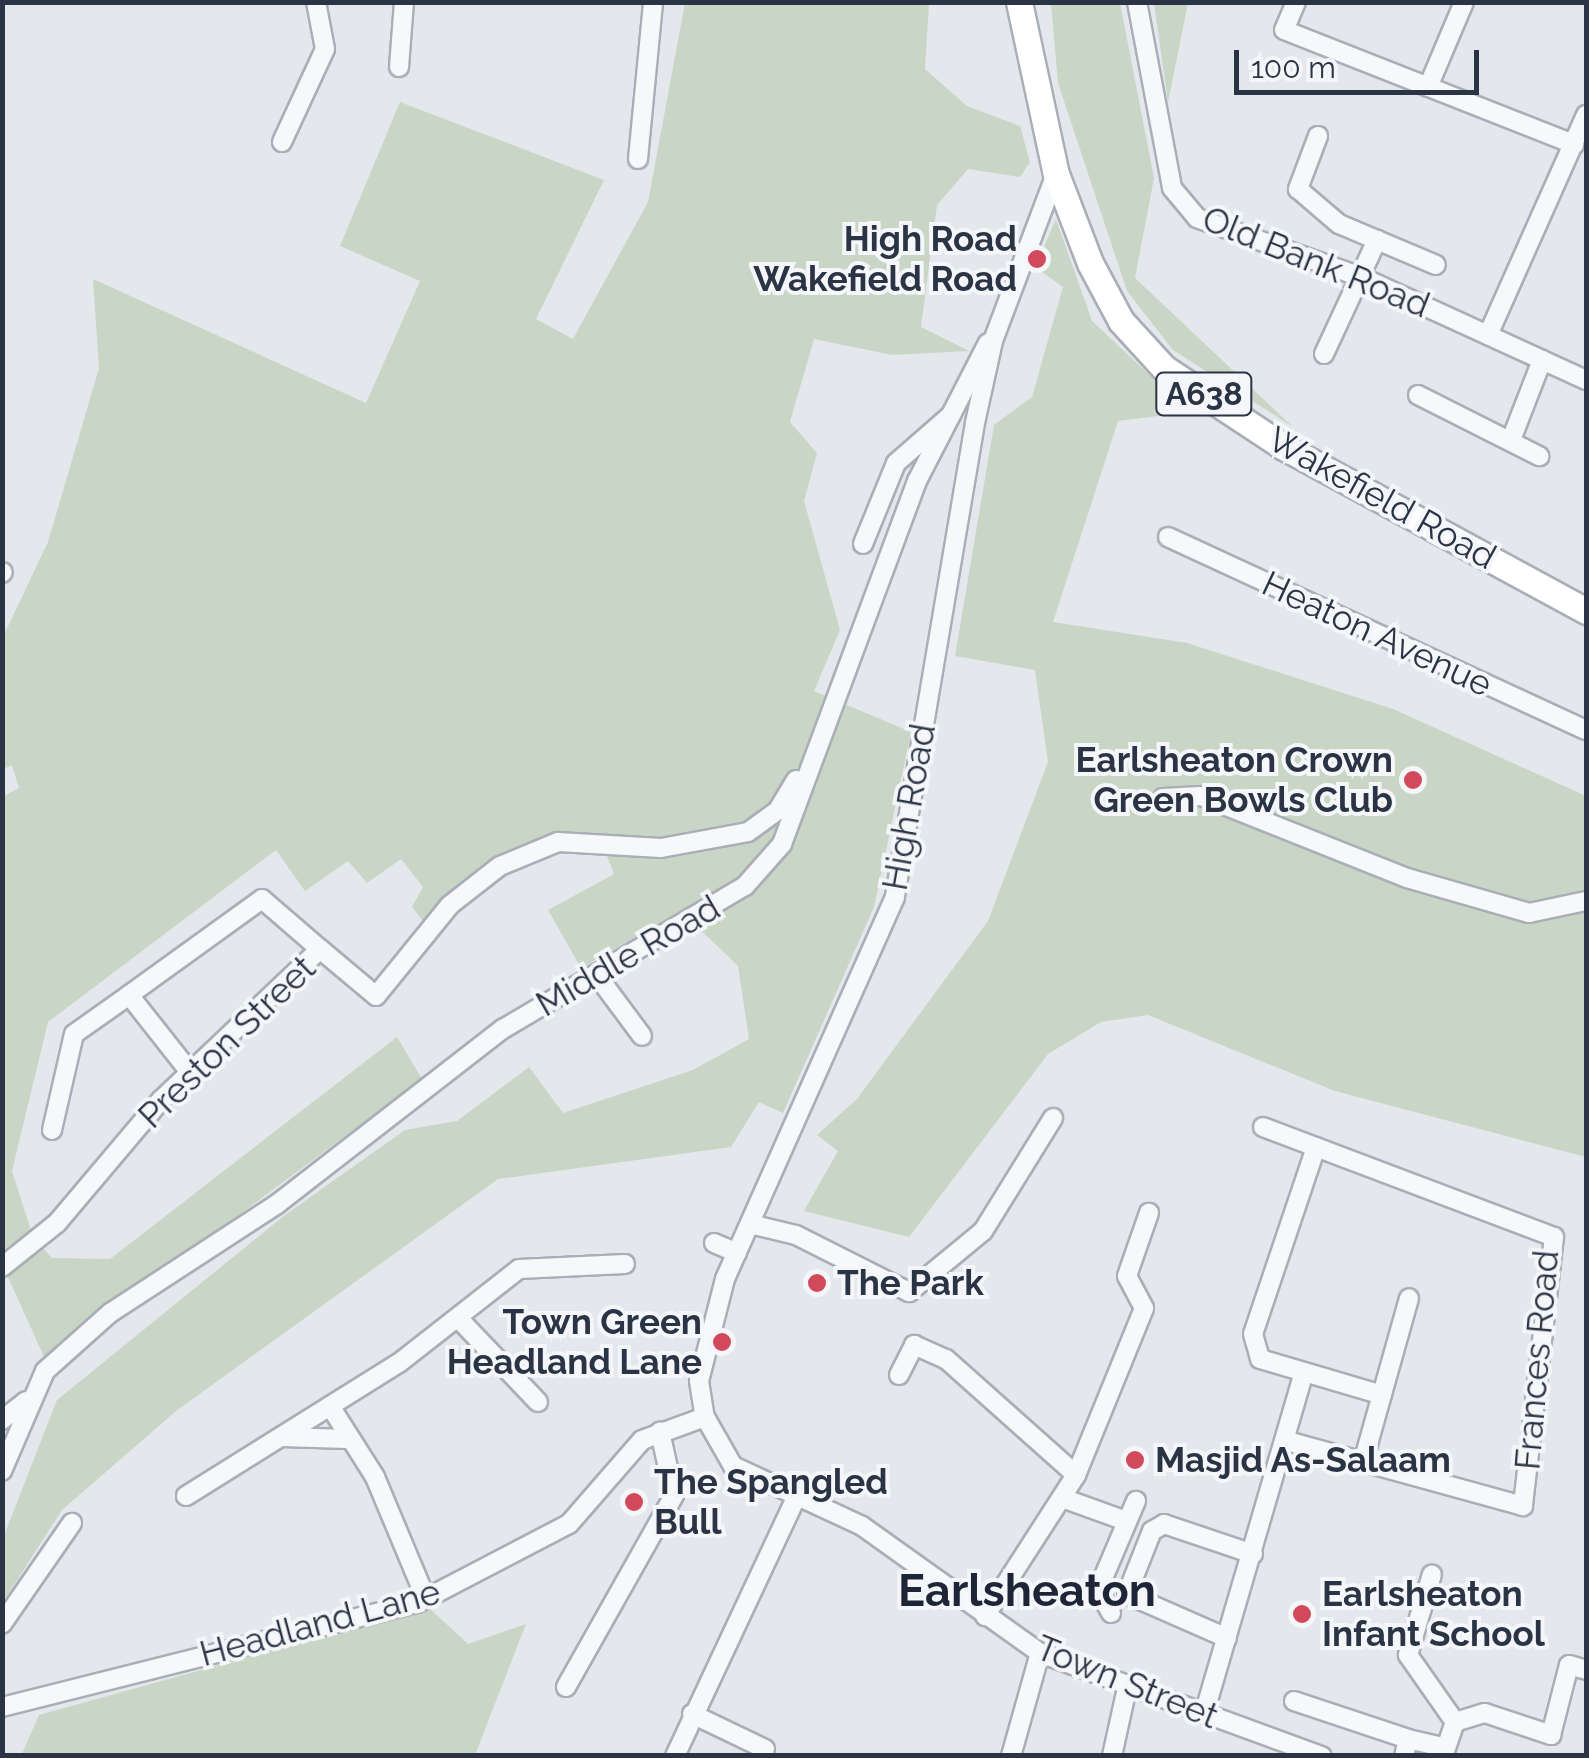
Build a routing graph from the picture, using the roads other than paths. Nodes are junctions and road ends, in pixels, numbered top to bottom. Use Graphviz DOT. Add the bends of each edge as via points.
graph roads {
  1 [pos="316,2"];
  2 [pos="404,2"];
  3 [pos="652,2"];
  4 [pos="1020,2"];
  5 [pos="1136,2"];
  6 [pos="1296,2"];
  7 [pos="1464,2"];
  8 [pos="399,67"];
  9 [pos="1428,87"];
  10 [pos="1586,115"];
  11 [pos="1318,136"];
  12 [pos="282,142"];
  13 [pos="1574,144"];
  14 [pos="638,160"];
  15 [pos="1056,174"];
  16 [pos="1377,240"];
  17 [pos="1436,265"];
  18 [pos="1362,277"];
  19 [pos="1488,334"];
  20 [pos="993,341"];
  21 [pos="1324,354"];
  22 [pos="1542,360"];
  23 [pos="1586,380"];
  24 [pos="1418,395"];
  25 [pos="950,415"];
  26 [pos="1511,440"];
  27 [pos="1538,456"];
  28 [pos="1168,537"];
  29 [pos="863,544"];
  30 [pos="1586,611"];
  31 [pos="827,708"];
  32 [pos="1586,730"];
  33 [pos="1163,798"];
  34 [pos="1586,901"];
  35 [pos="320,949"];
  36 [pos="596,974"];
  37 [pos="129,995"];
  38 [pos="642,1036"];
  39 [pos="189,1071"];
  40 [pos="1053,1118"];
  41 [pos="1263,1127"];
  42 [pos="52,1130"];
  43 [pos="1316,1147"];
  44 [pos="1149,1213"];
  45 [pos="750,1224"];
  46 [pos="714,1243"];
  47 [pos="737,1252"];
  48 [pos="625,1264"];
  49 [pos="2,1268"];
  50 [pos="1409,1298"];
  51 [pos="458,1318"];
  52 [pos="1304,1372"];
  53 [pos="899,1375"];
  54 [pos="34,1394"];
  55 [pos="1382,1395"];
  56 [pos="538,1402"];
  57 [pos="330,1406"];
  58 [pos="705,1418"];
  59 [pos="2,1420"];
  60 [pos="660,1432"];
  61 [pos="282,1436"];
  62 [pos="347,1439"];
  63 [pos="1287,1441"];
  64 [pos="1362,1462"];
  65 [pos="2,1471"];
  66 [pos="1076,1475"];
  67 [pos="797,1495"];
  68 [pos="186,1496"];
  69 [pos="1065,1499"];
  70 [pos="1136,1501"];
  71 [pos="1126,1521"];
  72 [pos="72,1523"];
  73 [pos="1252,1554"];
  74 [pos="1432,1574"];
  75 [pos="426,1599"];
  76 [pos="1111,1612"];
  77 [pos="984,1616"];
  78 [pos="2,1624"];
  79 [pos="1228,1638"];
  80 [pos="1040,1653"];
  81 [pos="1586,1670"];
  82 [pos="566,1687"];
  83 [pos="1127,1688"];
  84 [pos="1294,1701"];
  85 [pos="2,1707"];
  86 [pos="692,1714"];
  87 [pos="1204,1714"];
  88 [pos="1455,1722"];
  89 [pos="765,1748"];
  90 [pos="1406,1748"];
  91 [pos="675,1756"];
  92 [pos="1011,1756"];
  93 [pos="1112,1756"];
  94 [pos="1322,1756"];
  1 -- 12 [label="street" via="325,49"];
  2 -- 8 [label="street"];
  3 -- 14 [label="street"];
  4 -- 15 [label="highway, Wakefield Road / A638"];
  5 -- 18 [label="street, Old Bank Road" via="1182,204 1232,233"];
  6 -- 9 [label="street" via="1284,30"];
  7 -- 9 [label="street"];
  9 -- 13 [label="street"];
  10 -- 13 [label="street"];
  11 -- 16 [label="street" via="1298,189"];
  13 -- 19 [label="street"];
  15 -- 20 [label="street, High Road"];
  15 -- 30 [label="highway, Wakefield Road / A638" via="1121,321 1164,368 1284,447"];
  16 -- 17 [label="street"];
  16 -- 18 [label="street"];
  18 -- 19 [label="street, Old Bank Road"];
  18 -- 21 [label="street"];
  19 -- 22 [label="street, Old Bank Road"];
  20 -- 25 [label="street, Middle Road"];
  20 -- 45 [label="street, High Road" via="895,897"];
  22 -- 23 [label="street, Old Bank Road"];
  22 -- 26 [label="street"];
  24 -- 26 [label="street"];
  25 -- 29 [label="street" via="896,463"];
  25 -- 31 [label="street, Middle Road"];
  26 -- 27 [label="street"];
  28 -- 32 [label="street, Heaton Avenue"];
  31 -- 35 [label="street, Preston Street" via="778,810 748,832 660,848 558,842 500,866 450,905 376,996"];
  31 -- 36 [label="street, Middle Road" via="782,844 745,886"];
  33 -- 34 [label="street" via="1202,796 1407,878 1529,914"];
  35 -- 37 [label="street" via="262,900"];
  35 -- 39 [label="street, Preston Street"];
  36 -- 38 [label="street"];
  36 -- 54 [label="street, Middle Road" via="502,1029 308,1182 110,1314 45,1371"];
  37 -- 39 [label="street"];
  37 -- 42 [label="street" via="74,1034"];
  39 -- 49 [label="street, Preston Street" via="57,1223"];
  40 -- 45 [label="street" via="983,1231 910,1292 796,1236"];
  41 -- 43 [label="street, Frances Road"];
  43 -- 52 [label="street" via="1253,1334 1260,1358"];
  43 -- 64 [label="street, Frances Road" via="1554,1237 1523,1506"];
  44 -- 66 [label="street" via="1127,1276 1144,1308"];
  45 -- 47 [label="street, High Road"];
  46 -- 47 [label="street"];
  47 -- 58 [label="street, High Road" via="701,1348"];
  48 -- 51 [label="street" via="519,1268"];
  50 -- 55 [label="street"];
  51 -- 56 [label="street"];
  51 -- 57 [label="street"];
  52 -- 55 [label="street"];
  52 -- 63 [label="street"];
  53 -- 66 [label="street" via="914,1345 946,1359"];
  54 -- 59 [label="street, Middle Road"];
  54 -- 65 [label="street, Middle Road"];
  55 -- 64 [label="street"];
  57 -- 61 [label="street"];
  57 -- 62 [label="street"];
  58 -- 60 [label="street, Headland Lane"];
  58 -- 67 [label="street, Town Street" via="733,1466"];
  60 -- 75 [label="street, Headland Lane" via="618,1462 569,1524"];
  60 -- 82 [label="street" via="674,1495"];
  61 -- 62 [label="street"];
  61 -- 68 [label="street"];
  62 -- 75 [label="street" via="375,1477"];
  63 -- 64 [label="street, Frances Road"];
  63 -- 73 [label="street"];
  66 -- 69 [label="street"];
  67 -- 77 [label="street, Town Street" via="862,1526"];
  67 -- 86 [label="street"];
  69 -- 71 [label="street"];
  69 -- 77 [label="street"];
  70 -- 71 [label="street"];
  71 -- 76 [label="street" via="1098,1590"];
  72 -- 78 [label="street"];
  73 -- 79 [label="street"];
  73 -- 79 [label="street" via="1164,1524 1152,1531 1127,1594"];
  74 -- 88 [label="street" via="1408,1655"];
  75 -- 85 [label="street, Headland Lane"];
  77 -- 80 [label="street, Town Street"];
  79 -- 87 [label="street"];
  80 -- 83 [label="street, Town Street"];
  80 -- 92 [label="street"];
  81 -- 88 [label="street" via="1569,1665 1551,1735 1485,1713"];
  83 -- 87 [label="street, Town Street"];
  83 -- 93 [label="street"];
  84 -- 90 [label="street"];
  86 -- 89 [label="street"];
  86 -- 91 [label="street"];
  87 -- 94 [label="street, Town Street"];
  88 -- 90 [label="street" via="1446,1748"];
}
